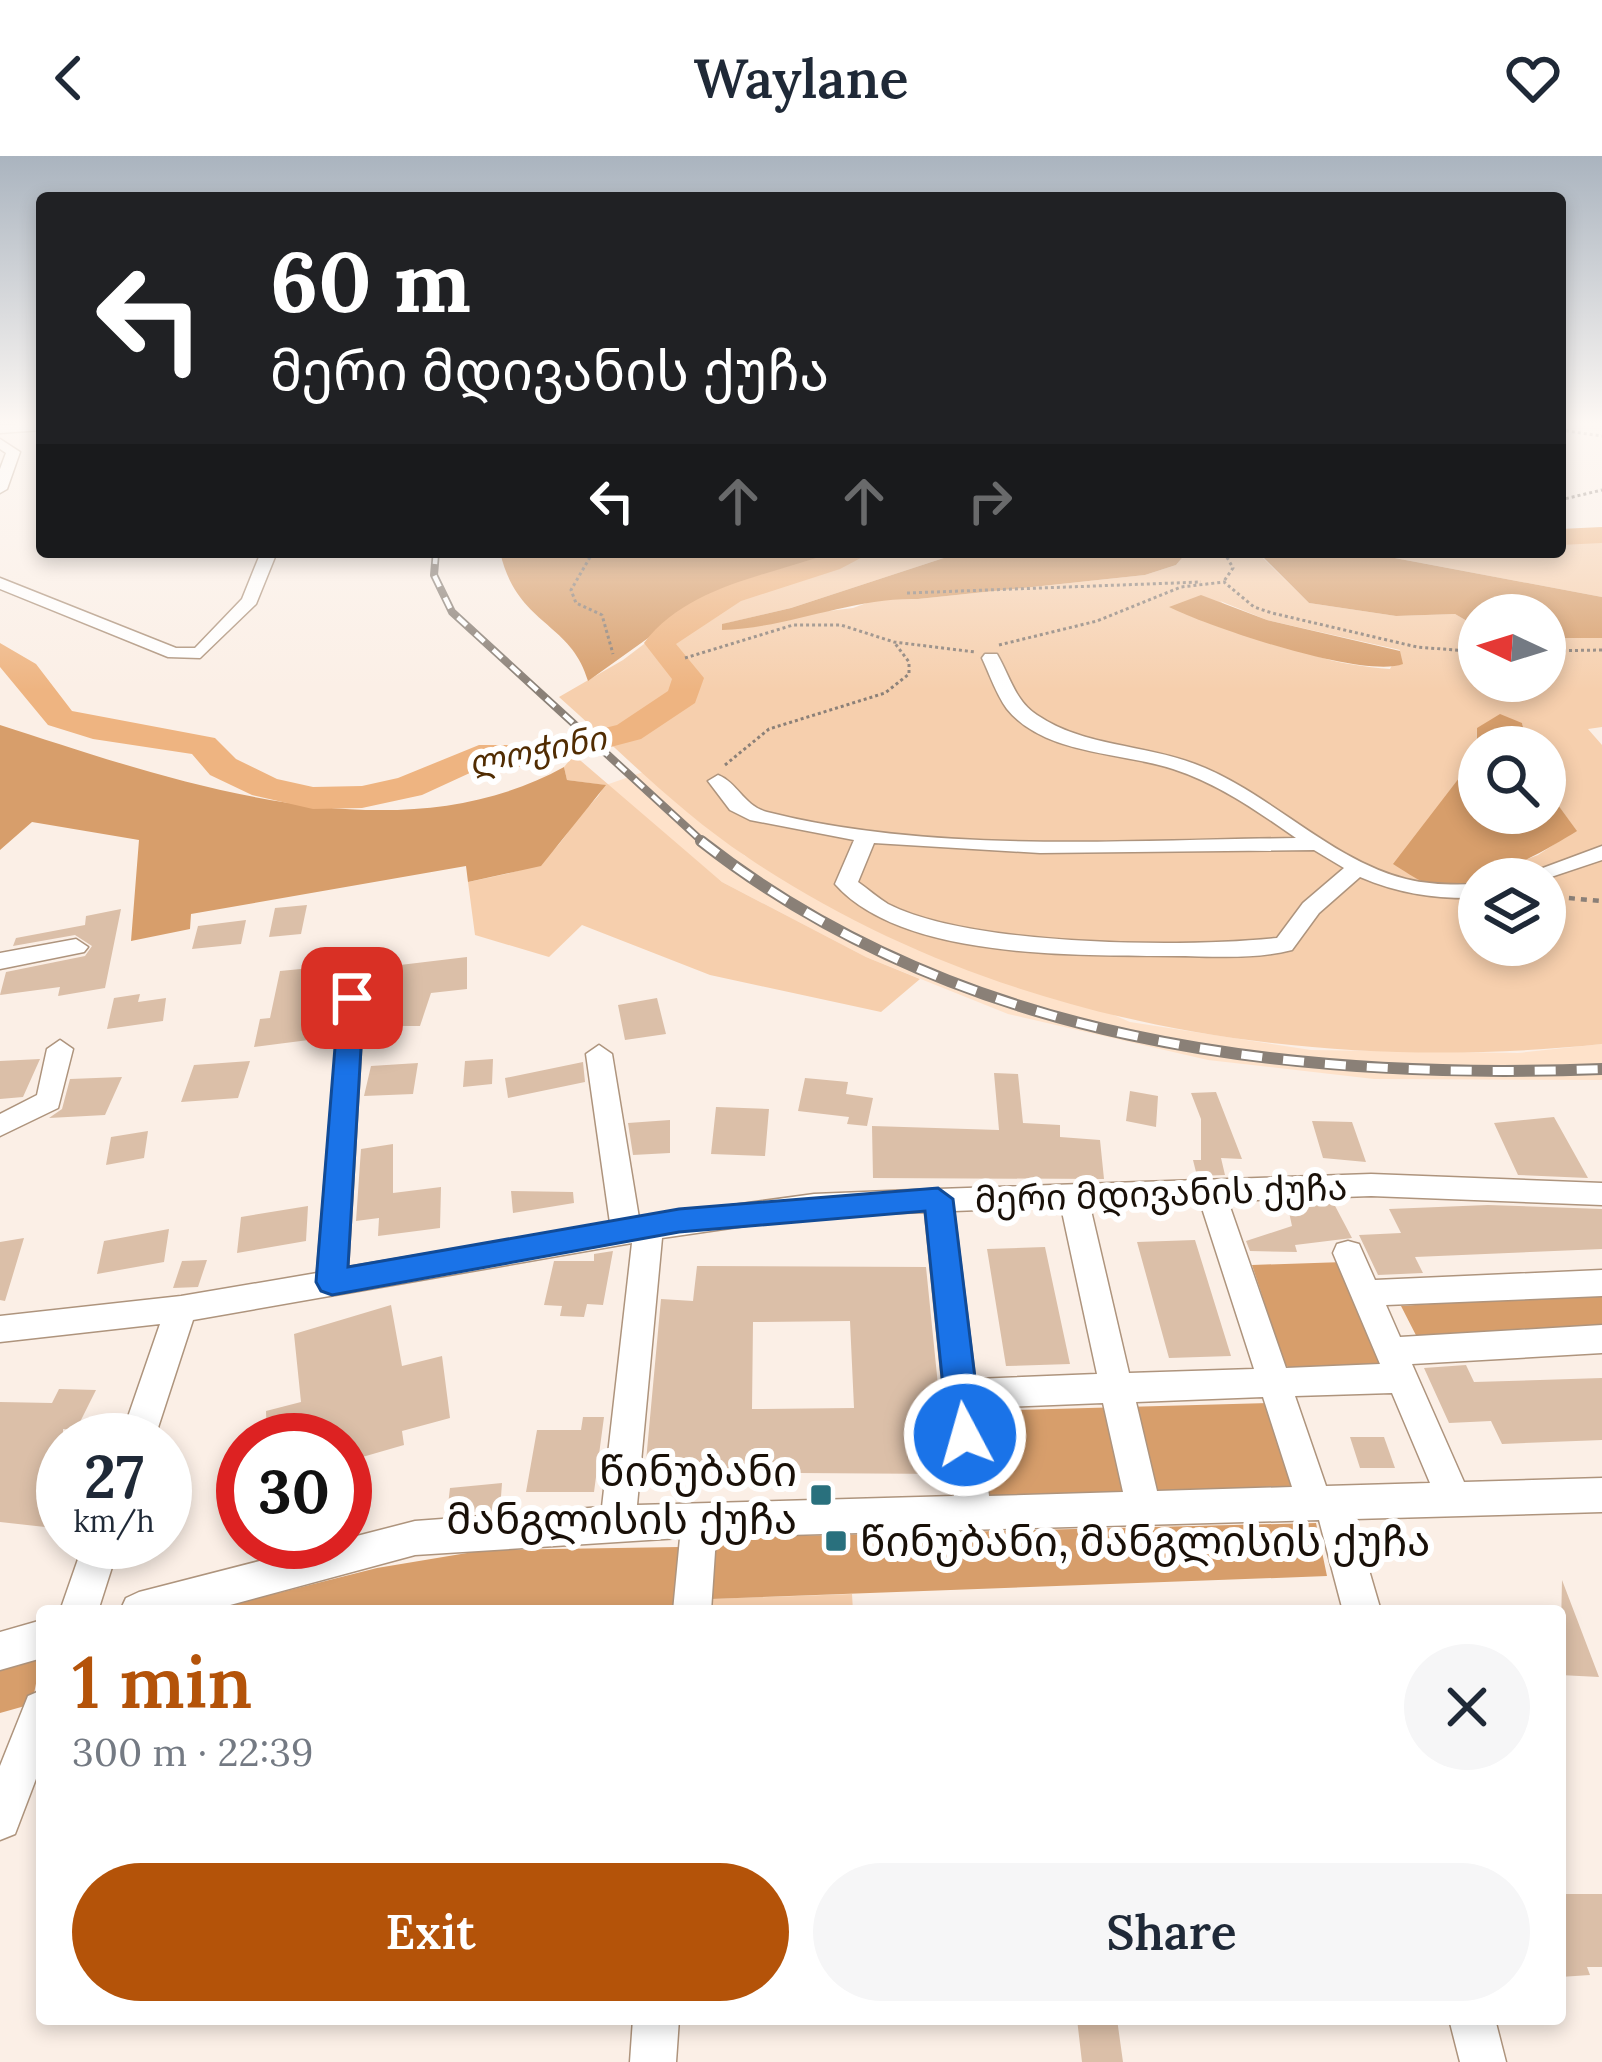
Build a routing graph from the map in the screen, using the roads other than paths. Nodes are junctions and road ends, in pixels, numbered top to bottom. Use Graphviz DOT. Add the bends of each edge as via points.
graph roads {
  1 [pos="266,558"];
  2 [pos="0,583"];
  3 [pos="991,658"];
  4 [pos="718,781"];
  5 [pos="866,836"];
  6 [pos="1318,844"];
  7 [pos="1602,853"];
  8 [pos="1566,865"];
  9 [pos="1354,870"];
  10 [pos="1458,891"];
  11 [pos="76,947"];
  12 [pos="0,961"];
  13 [pos="352,998"];
  14 [pos="60,1049"];
  15 [pos="599,1054"];
  16 [pos="0,1126"];
  17 [pos="1210,1190"];
  18 [pos="1602,1194"];
  19 [pos="1073,1196"];
  20 [pos="938,1199"];
  21 [pos="637,1230"];
  22 [pos="1348,1253"];
  23 [pos="332,1282"];
  24 [pos="1602,1283"];
  25 [pos="1365,1293"];
  26 [pos="181,1309"];
  27 [pos="0,1329"];
  28 [pos="1602,1340"];
  29 [pos="1395,1364"];
  30 [pos="1276,1386"];
  31 [pos="1117,1390"];
  32 [pos="960,1394"];
  33 [pos="146,1413"];
  34 [pos="1602,1495"];
  35 [pos="1454,1499"];
  36 [pos="1323,1504"];
  37 [pos="1144,1509"];
  38 [pos="974,1514"];
  39 [pos="618,1523"];
  40 [pos="699,1523"];
  41 [pos="94,1569"];
  42 [pos="82,1605"];
  43 [pos="162,1605"];
  44 [pos="692,1605"];
  45 [pos="1360,1605"];
  46 [pos="36,1641"];
  47 [pos="0,1652"];
  48 [pos="36,1726"];
  49 [pos="0,1819"];
  50 [pos="656,2025"];
  51 [pos="1474,2025"];
  52 [pos="653,2062"];
  53 [pos="1484,2062"];
  1 -- 2 [label="street" via="250,601 200,653 174,652"];
  3 -- 6 [label="street" via="1003,696 1041,727 1249,793"];
  4 -- 5 [label="street" via="736,806 757,816"];
  5 -- 6 [label="street" via="1040,847"];
  5 -- 9 [label="street" via="845,884 860,899 913,925 1024,943 1284,945"];
  6 -- 9 [label="street"];
  7 -- 8 [label="street"];
  9 -- 10 [label="street" via="1420,892"];
  11 -- 12 [label="street"];
  13 -- 23 [label="street"];
  14 -- 16 [label="street" via="49,1101"];
  15 -- 21 [label="street"];
  17 -- 18 [label="street, მერი მდივანის ქუჩა" via="1372,1185"];
  17 -- 19 [label="street, მერი მდივანის ქუჩა"];
  17 -- 30 [label="street"];
  19 -- 20 [label="street, მერი მდივანის ქუჩა"];
  19 -- 31 [label="street"];
  20 -- 21 [label="street, მერი მდივანის ქუჩა" via="814,1205"];
  20 -- 32 [label="street"];
  21 -- 23 [label="street, მერი მდივანის ქუჩა"];
  21 -- 39 [label="street"];
  22 -- 25 [label="street"];
  23 -- 26 [label="street, მერი მდივანის ქუჩა"];
  24 -- 25 [label="street"];
  25 -- 29 [label="street"];
  26 -- 27 [label="street, მერი მდივანის ქუჩა"];
  26 -- 33 [label="street"];
  28 -- 29 [label="street"];
  29 -- 30 [label="street"];
  29 -- 35 [label="street"];
  30 -- 31 [label="street"];
  30 -- 36 [label="street"];
  31 -- 32 [label="street"];
  31 -- 37 [label="street"];
  32 -- 38 [label="street"];
  34 -- 35 [label="street"];
  35 -- 36 [label="street"];
  36 -- 37 [label="street"];
  36 -- 45 [label="street"];
  37 -- 38 [label="street"];
  38 -- 40 [label="street"];
  39 -- 40 [label="street"];
  39 -- 43 [label="street" via="415,1538"];
  40 -- 44 [label="street"];
  41 -- 42 [label="street"];
  46 -- 47 [label="street"];
  48 -- 49 [label="street"];
  50 -- 52 [label="street"];
  51 -- 53 [label="street"];
}
